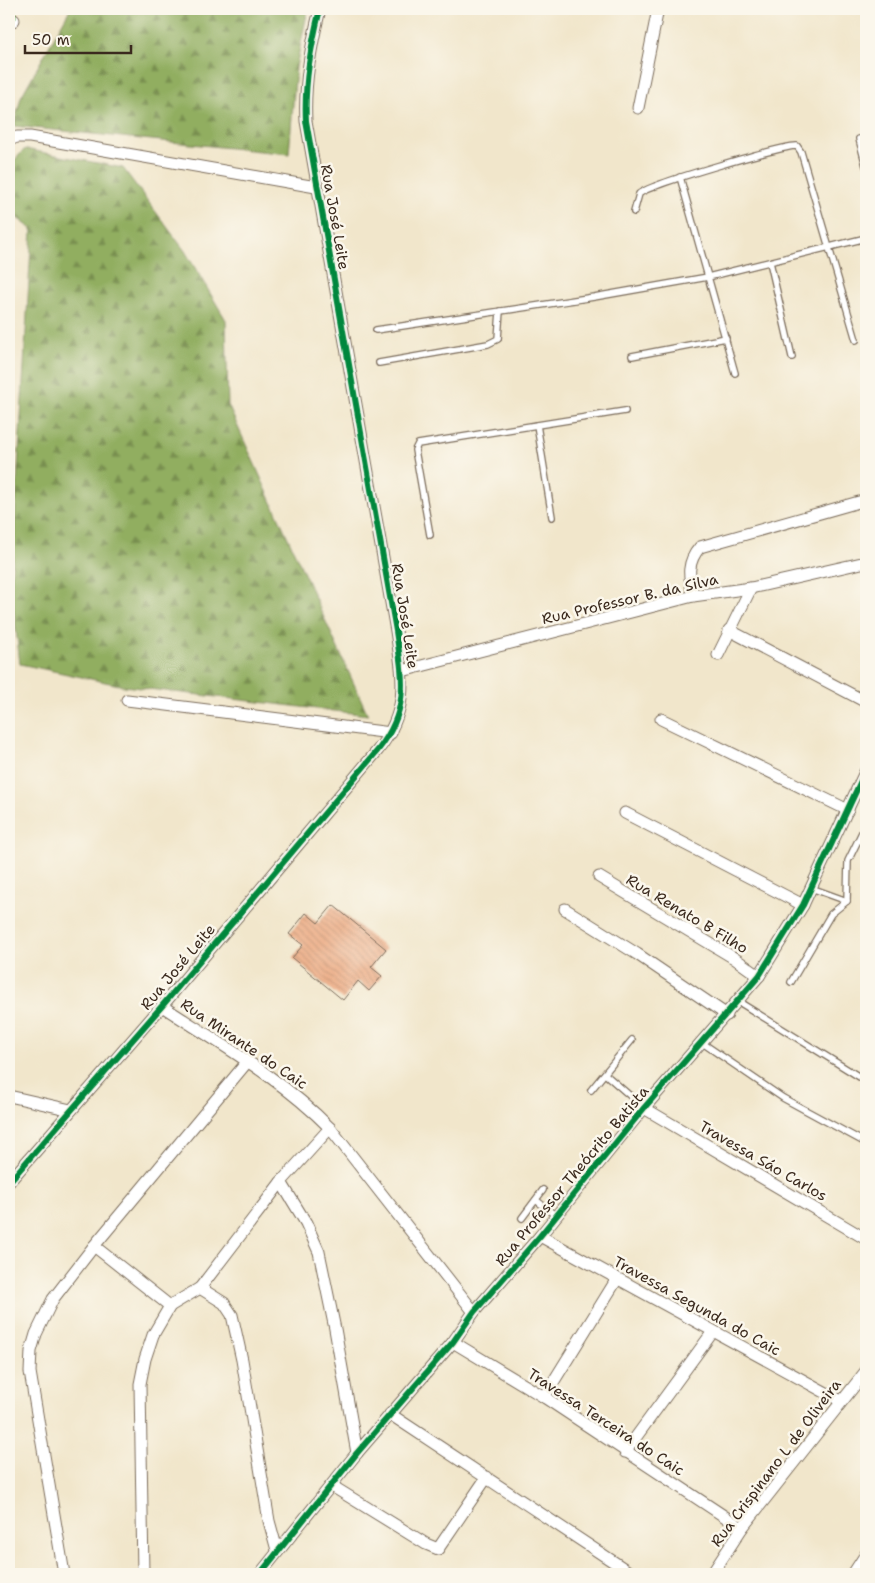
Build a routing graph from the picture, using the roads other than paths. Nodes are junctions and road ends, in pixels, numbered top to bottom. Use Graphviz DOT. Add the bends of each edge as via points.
graph roads {
  1 [pos="320,9"];
  2 [pos="658,9"];
  3 [pos="638,108"];
  4 [pos="859,139"];
  5 [pos="9,140"];
  6 [pos="866,166"];
  7 [pos="680,177"];
  8 [pos="316,187"];
  9 [pos="634,212"];
  10 [pos="866,238"];
  11 [pos="830,247"];
  12 [pos="770,262"];
  13 [pos="708,277"];
  14 [pos="500,311"];
  15 [pos="376,330"];
  16 [pos="726,338"];
  17 [pos="856,340"];
  18 [pos="632,356"];
  19 [pos="792,357"];
  20 [pos="379,363"];
  21 [pos="735,373"];
  22 [pos="625,410"];
  23 [pos="537,425"];
  24 [pos="866,500"];
  25 [pos="552,517"];
  26 [pos="430,534"];
  27 [pos="866,562"];
  28 [pos="751,588"];
  29 [pos="693,596"];
  30 [pos="729,630"];
  31 [pos="718,655"];
  32 [pos="402,671"];
  33 [pos="127,700"];
  34 [pos="866,702"];
  35 [pos="661,719"];
  36 [pos="392,732"];
  37 [pos="866,770"];
  38 [pos="848,810"];
  39 [pos="625,813"];
  40 [pos="866,824"];
  41 [pos="599,878"];
  42 [pos="812,888"];
  43 [pos="847,901"];
  44 [pos="803,905"];
  45 [pos="565,909"];
  46 [pos="759,976"];
  47 [pos="791,982"];
  48 [pos="738,1002"];
  49 [pos="162,1006"];
  50 [pos="727,1015"];
  51 [pos="632,1040"];
  52 [pos="701,1042"];
  53 [pos="248,1061"];
  54 [pos="605,1074"];
  55 [pos="866,1082"];
  56 [pos="591,1090"];
  57 [pos="9,1096"];
  58 [pos="644,1108"];
  59 [pos="71,1110"];
  60 [pos="330,1128"];
  61 [pos="866,1143"];
  62 [pos="9,1182"];
  63 [pos="281,1182"];
  64 [pos="543,1190"];
  65 [pos="536,1200"];
  66 [pos="556,1216"];
  67 [pos="522,1218"];
  68 [pos="540,1236"];
  69 [pos="866,1238"];
  70 [pos="94,1246"];
  71 [pos="617,1279"];
  72 [pos="200,1288"];
  73 [pos="170,1306"];
  74 [pos="474,1312"];
  75 [pos="712,1333"];
  76 [pos="453,1342"];
  77 [pos="865,1375"];
  78 [pos="544,1397"];
  79 [pos="841,1402"];
  80 [pos="390,1414"];
  81 [pos="625,1452"];
  82 [pos="357,1453"];
  83 [pos="487,1477"];
  84 [pos="332,1486"];
  85 [pos="742,1528"];
  86 [pos="277,1550"];
  87 [pos="866,1554"];
  88 [pos="64,1574"];
  89 [pos="143,1574"];
  90 [pos="260,1574"];
  91 [pos="632,1574"];
  92 [pos="712,1574"];
  93 [pos="853,1574"];
  1 -- 8 [label="street, Rua José Leite" via="305,105"];
  2 -- 3 [label="street"];
  4 -- 6 [label="lane"];
  5 -- 8 [label="street" via="30,137"];
  7 -- 9 [label="lane" via="642,191"];
  7 -- 11 [label="lane" via="797,146"];
  7 -- 13 [label="lane"];
  8 -- 32 [label="street, Rua José Leite"];
  10 -- 11 [label="lane"];
  11 -- 12 [label="lane"];
  11 -- 17 [label="lane"];
  12 -- 13 [label="lane"];
  12 -- 19 [label="lane"];
  13 -- 14 [label="lane"];
  13 -- 16 [label="lane"];
  14 -- 15 [label="lane"];
  14 -- 20 [label="lane" via="498,339 488,344"];
  16 -- 18 [label="lane"];
  16 -- 21 [label="lane"];
  22 -- 23 [label="lane"];
  23 -- 25 [label="lane"];
  23 -- 26 [label="lane" via="415,447"];
  24 -- 29 [label="street" via="700,548 691,558"];
  27 -- 28 [label="street, Rua Professor B. da Silva"];
  28 -- 29 [label="street, Rua Professor B. da Silva"];
  28 -- 30 [label="street"];
  29 -- 32 [label="street, Rua Professor B. da Silva"];
  30 -- 31 [label="street"];
  30 -- 34 [label="street"];
  32 -- 36 [label="street, Rua José Leite" via="401,706"];
  33 -- 36 [label="street"];
  35 -- 38 [label="street"];
  36 -- 49 [label="street, Rua José Leite"];
  37 -- 38 [label="street, Rua Professor Theócrito Batista"];
  38 -- 42 [label="street, Rua Professor Theócrito Batista"];
  39 -- 44 [label="street"];
  40 -- 43 [label="lane" via="848,861"];
  41 -- 46 [label="street, Rua Renato B Filho"];
  42 -- 43 [label="lane"];
  42 -- 44 [label="street, Rua Professor Theócrito Batista"];
  43 -- 47 [label="lane" via="831,914"];
  44 -- 46 [label="street, Rua Professor Theócrito Batista"];
  45 -- 50 [label="street"];
  46 -- 48 [label="street, Rua Professor Theócrito Batista"];
  48 -- 50 [label="street, Rua Professor Theócrito Batista"];
  48 -- 55 [label="lane"];
  49 -- 53 [label="street, Rua Mirante do Caic"];
  49 -- 59 [label="street, Rua José Leite"];
  50 -- 52 [label="street, Rua Professor Theócrito Batista"];
  51 -- 54 [label="lane"];
  52 -- 58 [label="street, Rua Professor Theócrito Batista"];
  52 -- 61 [label="lane" via="783,1098"];
  53 -- 60 [label="street, Rua Mirante do Caic" via="283,1086"];
  53 -- 70 [label="street"];
  54 -- 56 [label="lane"];
  54 -- 58 [label="lane"];
  57 -- 59 [label="street"];
  58 -- 66 [label="street, Rua Professor Theócrito Batista"];
  58 -- 69 [label="street, Travessa Sáo Carlos"];
  59 -- 62 [label="street, Rua José Leite"];
  60 -- 63 [label="street"];
  60 -- 74 [label="street, Rua Mirante do Caic"];
  63 -- 72 [label="street"];
  63 -- 82 [label="street" via="319,1252"];
  64 -- 65 [label="lane"];
  65 -- 66 [label="lane"];
  65 -- 67 [label="lane"];
  66 -- 68 [label="street, Rua Professor Theócrito Batista"];
  68 -- 71 [label="street, Travessa Segunda do Caic"];
  68 -- 74 [label="street, Rua Professor Theócrito Batista"];
  70 -- 73 [label="street"];
  70 -- 88 [label="street" via="53,1299 31,1351 30,1372"];
  71 -- 75 [label="street, Travessa Segunda do Caic"];
  71 -- 78 [label="street"];
  72 -- 73 [label="street"];
  72 -- 86 [label="street" via="224,1303 232,1315"];
  73 -- 89 [label="street" via="153,1335 140,1384"];
  74 -- 76 [label="street, Rua Professor Theócrito Batista"];
  75 -- 79 [label="street, Travessa Segunda do Caic"];
  75 -- 81 [label="street"];
  76 -- 78 [label="street, Travessa Terceira do Caic"];
  76 -- 80 [label="street, Rua Professor Theócrito Batista"];
  77 -- 79 [label="street, Rua Crispinano L de Oliveira"];
  78 -- 81 [label="street, Travessa Terceira do Caic"];
  79 -- 85 [label="street, Rua Crispinano L de Oliveira"];
  80 -- 82 [label="street, Rua Professor Theócrito Batista"];
  80 -- 83 [label="street"];
  81 -- 85 [label="street, Travessa Terceira do Caic"];
  82 -- 84 [label="street, Rua Professor Theócrito Batista"];
  83 -- 84 [label="street" via="438,1548 426,1544"];
  83 -- 91 [label="street"];
  84 -- 86 [label="street, Rua Professor Theócrito Batista"];
  85 -- 92 [label="street, Rua Crispinano L de Oliveira"];
  86 -- 90 [label="street, Rua Professor Theócrito Batista"];
  87 -- 93 [label="street"];
}
